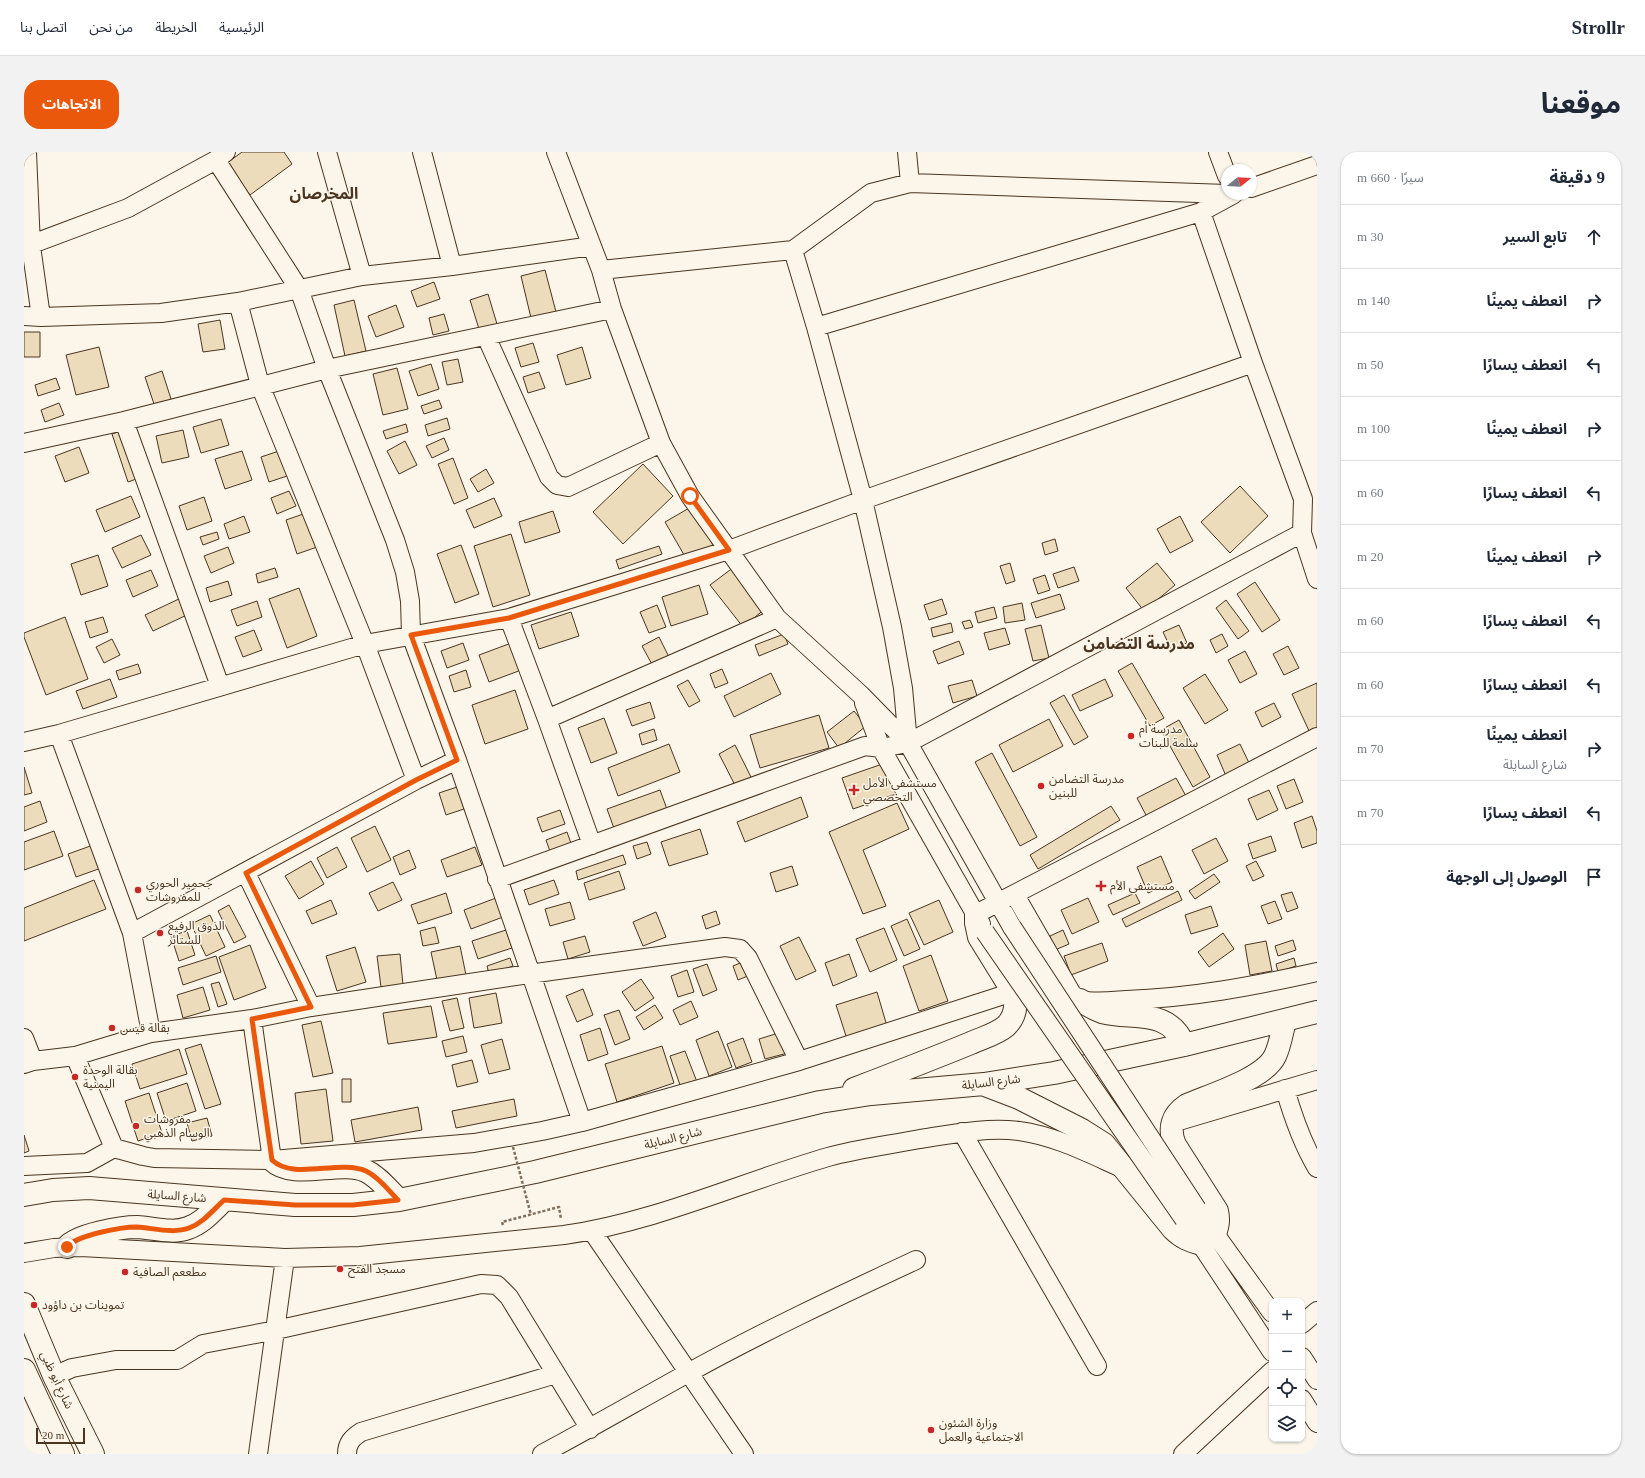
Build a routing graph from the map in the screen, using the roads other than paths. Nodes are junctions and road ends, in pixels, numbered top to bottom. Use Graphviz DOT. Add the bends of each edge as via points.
graph roads {
  1 [pos="27,152"];
  2 [pos="327,152"];
  3 [pos="422,152"];
  4 [pos="556,152"];
  5 [pos="907,152"];
  6 [pos="1218,152"];
  7 [pos="221,156"];
  8 [pos="1222,164"];
  9 [pos="1317,164"];
  10 [pos="910,183"];
  11 [pos="1257,186"];
  12 [pos="1221,194"];
  13 [pos="1223,200"];
  14 [pos="1201,212"];
  15 [pos="592,246"];
  16 [pos="27,247"];
  17 [pos="793,250"];
  18 [pos="452,266"];
  19 [pos="601,270"];
  20 [pos="362,276"];
  21 [pos="299,289"];
  22 [pos="238,302"];
  23 [pos="612,309"];
  24 [pos="33,317"];
  25 [pos="816,327"];
  26 [pos="486,336"];
  27 [pos="1253,363"];
  28 [pos="327,369"];
  29 [pos="260,385"];
  30 [pos="124,421"];
  31 [pos="24,443"];
  32 [pos="661,443"];
  33 [pos="863,500"];
  34 [pos="1302,533"];
  35 [pos="729,550"];
  36 [pos="1317,579"];
  37 [pos="509,618"];
  38 [pos="777,618"];
  39 [pos="411,635"];
  40 [pos="365,644"];
  41 [pos="220,686"];
  42 [pos="861,695"];
  43 [pos="547,719"];
  44 [pos="59,734"];
  45 [pos="1316,740"];
  46 [pos="24,742"];
  47 [pos="908,743"];
  48 [pos="881,748"];
  49 [pos="457,760"];
  50 [pos="416,780"];
  51 [pos="592,845"];
  52 [pos="246,873"];
  53 [pos="497,880"];
  54 [pos="1015,895"];
  55 [pos="998,903"];
  56 [pos="980,923"];
  57 [pos="132,933"];
  58 [pos="1317,972"];
  59 [pos="529,974"];
  60 [pos="1013,992"];
  61 [pos="1080,1000"];
  62 [pos="311,1007"];
  63 [pos="1317,1012"];
  64 [pos="252,1019"];
  65 [pos="1285,1020"];
  66 [pos="151,1033"];
  67 [pos="24,1038"];
  68 [pos="1184,1045"];
  69 [pos="75,1056"];
  70 [pos="799,1061"];
  71 [pos="28,1063"];
  72 [pos="1317,1080"];
  73 [pos="984,1084"];
  74 [pos="1285,1089"];
  75 [pos="820,1102"];
  76 [pos="582,1122"];
  77 [pos="1172,1123"];
  78 [pos="962,1132"];
  79 [pos="114,1148"];
  80 [pos="272,1160"];
  81 [pos="24,1166"];
  82 [pos="1317,1168"];
  83 [pos="1126,1170"];
  84 [pos="24,1195"];
  85 [pos="224,1200"];
  86 [pos="398,1200"];
  87 [pos="1191,1214"];
  88 [pos="592,1231"];
  89 [pos="1209,1239"];
  90 [pos="67,1247"];
  91 [pos="24,1253"];
  92 [pos="285,1258"];
  93 [pos="916,1260"];
  94 [pos="24,1304"];
  95 [pos="1269,1309"];
  96 [pos="1317,1311"];
  97 [pos="1305,1321"];
  98 [pos="276,1330"];
  99 [pos="1269,1347"];
  100 [pos="1305,1362"];
  101 [pos="1097,1366"];
  102 [pos="24,1370"];
  103 [pos="688,1373"];
  104 [pos="556,1374"];
  105 [pos="1269,1374"];
  106 [pos="54,1376"];
  107 [pos="1317,1380"];
  108 [pos="29,1395"];
  109 [pos="1305,1404"];
  110 [pos="1317,1423"];
  111 [pos="590,1429"];
  112 [pos="63,1454"];
  113 [pos="93,1454"];
  114 [pos="258,1454"];
  115 [pos="347,1454"];
  116 [pos="542,1454"];
  117 [pos="744,1454"];
  118 [pos="1183,1454"];
  1 -- 16 [label="street"];
  2 -- 20 [label="street"];
  3 -- 18 [label="street"];
  4 -- 15 [label="street"];
  5 -- 10 [label="street"];
  6 -- 8 [label="street"];
  7 -- 16 [label="street" via="128,208"];
  7 -- 21 [label="street"];
  9 -- 11 [label="street"];
  10 -- 12 [label="street"];
  10 -- 17 [label="street" via="871,193"];
  13 -- 14 [label="street"];
  14 -- 25 [label="street"];
  14 -- 27 [label="street"];
  15 -- 18 [label="street"];
  15 -- 19 [label="street"];
  16 -- 24 [label="street"];
  17 -- 19 [label="street"];
  17 -- 25 [label="street"];
  18 -- 20 [label="street"];
  19 -- 23 [label="street"];
  20 -- 21 [label="street"];
  21 -- 22 [label="street"];
  21 -- 28 [label="street"];
  22 -- 24 [label="street" via="161,313"];
  22 -- 29 [label="street"];
  23 -- 26 [label="street"];
  23 -- 32 [label="street"];
  25 -- 33 [label="street"];
  26 -- 28 [label="street"];
  26 -- 32 [label="street" via="549,478 557,485 568,487"];
  27 -- 33 [label="street"];
  27 -- 34 [label="street" via="1303,499"];
  28 -- 29 [label="street"];
  28 -- 39 [label="street" via="395,540 405,572 410,601"];
  29 -- 30 [label="street"];
  29 -- 40 [label="street"];
  30 -- 31 [label="street"];
  30 -- 41 [label="street"];
  32 -- 35 [label="street" via="690,496"];
  33 -- 35 [label="street"];
  33 -- 47 [label="street" via="894,634 903,688"];
  34 -- 36 [label="street"];
  34 -- 47 [label="street"];
  35 -- 37 [label="street"];
  35 -- 38 [label="street"];
  37 -- 39 [label="street"];
  37 -- 43 [label="street"];
  38 -- 42 [label="street"];
  38 -- 43 [label="street"];
  39 -- 40 [label="street"];
  39 -- 49 [label="street"];
  40 -- 41 [label="street"];
  40 -- 50 [label="street"];
  41 -- 44 [label="street"];
  42 -- 47 [label="street"];
  42 -- 48 [label="street"];
  43 -- 51 [label="street"];
  44 -- 46 [label="street"];
  44 -- 57 [label="street"];
  45 -- 54 [label="street"];
  47 -- 48 [label="street"];
  47 -- 55 [label="street"];
  48 -- 51 [label="street" via="866,746"];
  48 -- 56 [label="street"];
  49 -- 50 [label="street"];
  49 -- 53 [label="street"];
  50 -- 52 [label="street"];
  51 -- 53 [label="street"];
  52 -- 57 [label="street"];
  52 -- 62 [label="street"];
  53 -- 59 [label="street"];
  54 -- 55 [label="street"];
  54 -- 61 [label="street" via="1072,994"];
  55 -- 56 [label="street"];
  55 -- 87 [label="street, bridge"];
  56 -- 60 [label="main road" via="976,923 980,937"];
  56 -- 87 [label="street, bridge"];
  57 -- 66 [label="street"];
  58 -- 61 [label="street" via="1203,994 1144,1000"];
  59 -- 62 [label="street"];
  59 -- 70 [label="street" via="725,947 740,949 748,958"];
  59 -- 76 [label="street"];
  60 -- 70 [label="street"];
  60 -- 75 [label="main road" via="1016,1001 1014,1014 1006,1026 998,1031"];
  61 -- 68 [label="main road" via="1087,1006 1103,1012 1166,1022 1174,1028"];
  62 -- 64 [label="street"];
  63 -- 65 [label="main road, شارع السايلة"];
  64 -- 66 [label="street"];
  64 -- 80 [label="street"];
  65 -- 68 [label="main road, شارع السايلة"];
  65 -- 77 [label="main road" via="1275,1056 1269,1066 1250,1079 1180,1109"];
  66 -- 69 [label="street"];
  67 -- 71 [label="street"];
  68 -- 73 [label="main road, شارع السايلة" via="1054,1073"];
  69 -- 71 [label="street"];
  69 -- 79 [label="street"];
  70 -- 76 [label="street"];
  72 -- 74 [label="street"];
  73 -- 75 [label="main road, شارع السايلة" via="871,1094"];
  73 -- 83 [label="main road" via="1019,1098 1088,1134 1104,1144"];
  74 -- 77 [label="street"];
  74 -- 82 [label="street" via="1306,1150"];
  75 -- 86 [label="main road, شارع السايلة" via="536,1172"];
  76 -- 80 [label="street" via="474,1143"];
  77 -- 89 [label="main road" via="1175,1145 1217,1211 1219,1218"];
  78 -- 83 [label="street" via="1018,1131 1046,1137"];
  78 -- 88 [label="street" via="829,1157 639,1220"];
  78 -- 101 [label="street"];
  79 -- 80 [label="street" via="154,1158"];
  79 -- 81 [label="street" via="87,1163"];
  80 -- 86 [label="main road" via="294,1169 362,1170 374,1176"];
  83 -- 89 [label="main road" via="1180,1236 1189,1241"];
  84 -- 85 [label="main road, شارع السايلة" via="90,1188"];
  85 -- 86 [label="main road, شارع السايلة" via="295,1205 353,1205"];
  85 -- 90 [label="main road" via="198,1224 188,1228 124,1228 75,1240"];
  87 -- 89 [label="street"];
  88 -- 92 [label="street" via="360,1256"];
  88 -- 103 [label="street"];
  89 -- 95 [label="street"];
  89 -- 99 [label="street"];
  90 -- 91 [label="street"];
  90 -- 92 [label="street"];
  92 -- 98 [label="street"];
  93 -- 103 [label="street" via="822,1304"];
  94 -- 106 [label="main road, شارع أبو ظبي"];
  96 -- 97 [label="street"];
  98 -- 104 [label="street" via="481,1284 497,1285 509,1297"];
  98 -- 106 [label="street" via="204,1344 177,1360 116,1360 72,1368"];
  98 -- 114 [label="street"];
  100 -- 107 [label="street"];
  102 -- 108 [label="main road"];
  103 -- 111 [label="street"];
  103 -- 117 [label="street"];
  104 -- 111 [label="street"];
  104 -- 115 [label="street" via="361,1432 352,1438 347,1446"];
  105 -- 118 [label="street"];
  106 -- 108 [label="main road"];
  106 -- 113 [label="main road, شارع أبو ظبي"];
  108 -- 112 [label="main road"];
  109 -- 110 [label="street"];
  111 -- 116 [label="street"];
}
